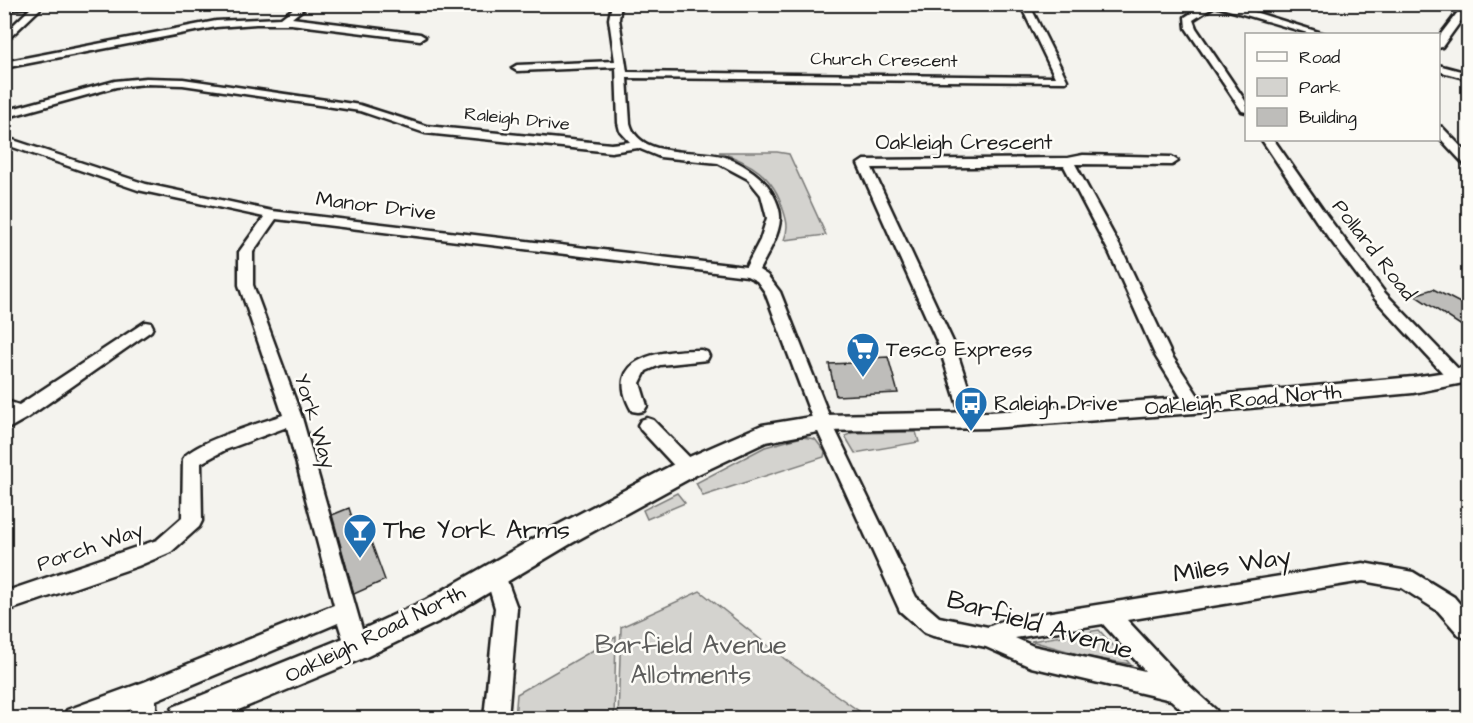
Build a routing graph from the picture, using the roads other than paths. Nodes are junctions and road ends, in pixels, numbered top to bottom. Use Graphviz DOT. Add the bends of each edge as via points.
graph roads {
  1 [pos="31,4"];
  2 [pos="41,4"];
  3 [pos="305,4"];
  4 [pos="616,4"];
  5 [pos="1024,4"];
  6 [pos="1218,5"];
  7 [pos="1468,5"];
  8 [pos="4,7"];
  9 [pos="283,21"];
  10 [pos="1316,33"];
  11 [pos="420,37"];
  12 [pos="4,40"];
  13 [pos="1440,42"];
  14 [pos="4,65"];
  15 [pos="517,68"];
  16 [pos="621,69"];
  17 [pos="1440,69"];
  18 [pos="1468,76"];
  19 [pos="1245,108"];
  20 [pos="4,115"];
  21 [pos="1440,131"];
  22 [pos="4,140"];
  23 [pos="1269,141"];
  24 [pos="639,144"];
  25 [pos="1468,160"];
  26 [pos="1172,161"];
  27 [pos="1068,162"];
  28 [pos="272,215"];
  29 [pos="751,272"];
  30 [pos="146,327"];
  31 [pos="701,356"];
  32 [pos="1465,380"];
  33 [pos="1195,405"];
  34 [pos="4,406"];
  35 [pos="638,406"];
  36 [pos="21,413"];
  37 [pos="292,418"];
  38 [pos="970,420"];
  39 [pos="823,423"];
  40 [pos="4,424"];
  41 [pos="647,425"];
  42 [pos="688,468"];
  43 [pos="495,574"];
  44 [pos="4,602"];
  45 [pos="345,610"];
  46 [pos="1107,613"];
  47 [pos="1468,629"];
  48 [pos="988,637"];
  49 [pos="356,647"];
  50 [pos="1177,690"];
  51 [pos="144,693"];
  52 [pos="217,712"];
  53 [pos="75,718"];
  54 [pos="144,718"];
  55 [pos="184,718"];
  56 [pos="496,718"];
  57 [pos="1208,718"];
  1 -- 8 [label="main road"];
  2 -- 12 [label="street"];
  3 -- 9 [label="street"];
  4 -- 16 [label="street" via="614,19"];
  5 -- 16 [label="street, Church Crescent" via="1062,80"];
  6 -- 10 [label="street"];
  6 -- 19 [label="street" via="1188,19"];
  7 -- 13 [label="street"];
  9 -- 11 [label="street"];
  9 -- 14 [label="street" via="216,24"];
  15 -- 16 [label="street"];
  16 -- 24 [label="street" via="626,131"];
  17 -- 18 [label="street"];
  20 -- 24 [label="street, Raleigh Drive" via="115,84 183,82 360,108 425,129 611,148"];
  21 -- 25 [label="street"];
  22 -- 28 [label="street, Manor Drive" via="142,187"];
  23 -- 32 [label="street, Pollard Road" via="1380,296"];
  24 -- 29 [label="street, Raleigh Drive" via="660,153 721,160 753,176 767,194 774,218"];
  26 -- 27 [label="street"];
  27 -- 33 [label="street, Oakleigh Crescent" via="1117,254 1164,357"];
  27 -- 38 [label="street, Oakleigh Crescent" via="864,164 947,346"];
  28 -- 29 [label="street, Manor Drive"];
  28 -- 37 [label="street, York Way" via="246,252 246,285"];
  29 -- 39 [label="street" via="762,278 772,292"];
  30 -- 36 [label="street"];
  31 -- 35 [label="street" via="660,357 636,371 632,381"];
  32 -- 33 [label="main road, Oakleigh Road North"];
  33 -- 38 [label="main road, Oakleigh Road North"];
  34 -- 36 [label="street"];
  36 -- 40 [label="street"];
  37 -- 44 [label="street, Porch Way" via="192,459 192,521 164,546"];
  37 -- 45 [label="street, York Way"];
  38 -- 39 [label="main road, Oakleigh Road North"];
  39 -- 42 [label="main road, Oakleigh Road North" via="762,434"];
  39 -- 48 [label="street, Barfield Avenue" via="908,604 933,626"];
  41 -- 42 [label="street"];
  42 -- 43 [label="main road, Oakleigh Road North"];
  43 -- 49 [label="main road, Oakleigh Road North" via="436,609"];
  43 -- 56 [label="street" via="506,608"];
  45 -- 49 [label="street, York Way"];
  45 -- 51 [label="street"];
  46 -- 47 [label="street, Miles Way" via="1363,572 1406,579 1446,603"];
  46 -- 48 [label="street, Miles Way" via="1007,629"];
  46 -- 50 [label="street"];
  48 -- 50 [label="street, Barfield Avenue" via="1031,656"];
  49 -- 52 [label="main road, Oakleigh Road North"];
  50 -- 57 [label="street, Barfield Avenue"];
  51 -- 53 [label="street"];
  51 -- 54 [label="street"];
  52 -- 55 [label="main road, Oakleigh Road North"];
}
